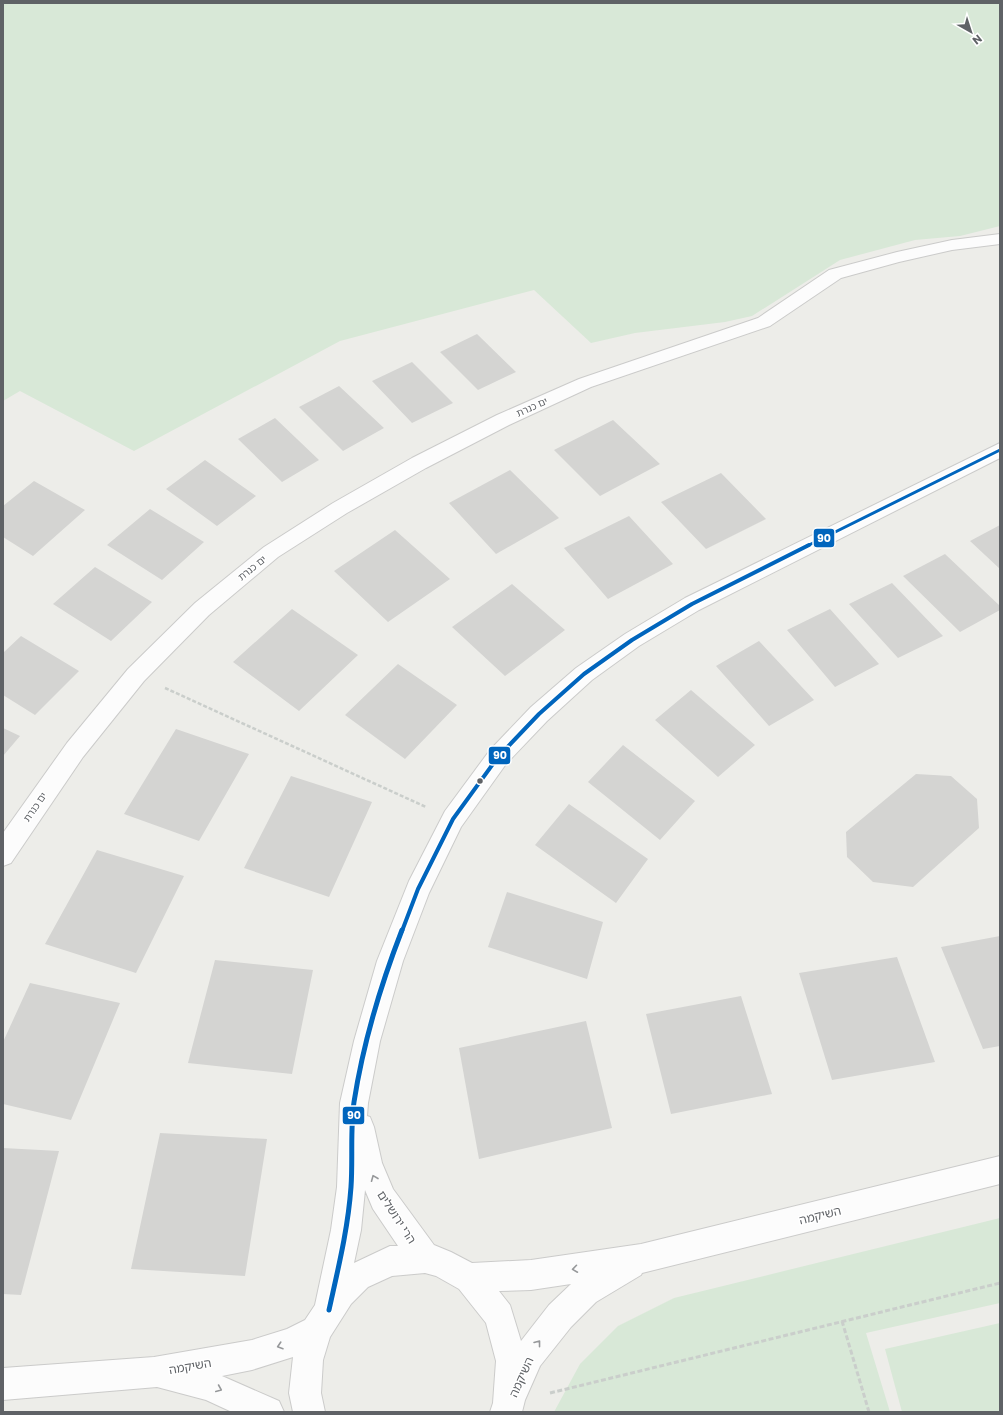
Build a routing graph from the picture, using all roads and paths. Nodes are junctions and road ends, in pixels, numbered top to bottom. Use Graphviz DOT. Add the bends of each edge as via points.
graph roads {
  1 [pos="1000,239"];
  2 [pos="1000,450"];
  3 [pos="136,675"];
  4 [pos="453,819"];
  5 [pos="3,855"];
  6 [pos="354,1103"];
  7 [pos="1000,1170"];
  8 [pos="425,1258"];
  9 [pos="641,1259"];
  10 [pos="470,1278"];
  11 [pos="1000,1283"];
  12 [pos="323,1321"];
  13 [pos="842,1321"];
  14 [pos="154,1372"];
  15 [pos="3,1384"];
  16 [pos="508,1408"];
  17 [pos="268,1412"];
  18 [pos="309,1412"];
  19 [pos="870,1412"];
  1 -- 3 [label="street, ים כנרת" via="952,245 835,274 764,322 585,384 503,420 419,462 271,552 202,609"];
  2 -- 4 [label="street, הרי ירושלים" via="692,604 632,640 584,674 539,714 498,757"];
  3 -- 4 [label="path"];
  3 -- 5 [label="street, ים כנרת" via="75,750"];
  4 -- 6 [label="street, הרי ירושלים" via="418,889 390,961 367,1041"];
  8 -- 6 [label="street, הרי ירושלים, one-way" via="383,1199 368,1164"];
  6 -- 12 [label="street, הרי ירושלים" via="351,1187 346,1230"];
  7 -- 9 [label="street, השיקמה"];
  8 -- 10 [label="street" via="441,1262"];
  8 -- 12 [label="street" via="390,1261 358,1277 340,1293"];
  9 -- 10 [label="street, השיקמה, one-way" via="531,1275"];
  16 -- 9 [label="street, השיקמה, one-way" via="529,1356 560,1316 585,1291"];
  10 -- 16 [label="street" via="499,1316 511,1361"];
  11 -- 13 [label="path"];
  12 -- 14 [label="street, השיקמה, one-way" via="290,1342 252,1355"];
  12 -- 18 [label="street" via="308,1360 305,1393"];
  13 -- 16 [label="path"];
  13 -- 19 [label="path"];
  14 -- 15 [label="street, השיקמה"];
  14 -- 17 [label="street, השיקמה, one-way" via="208,1385"];
}
